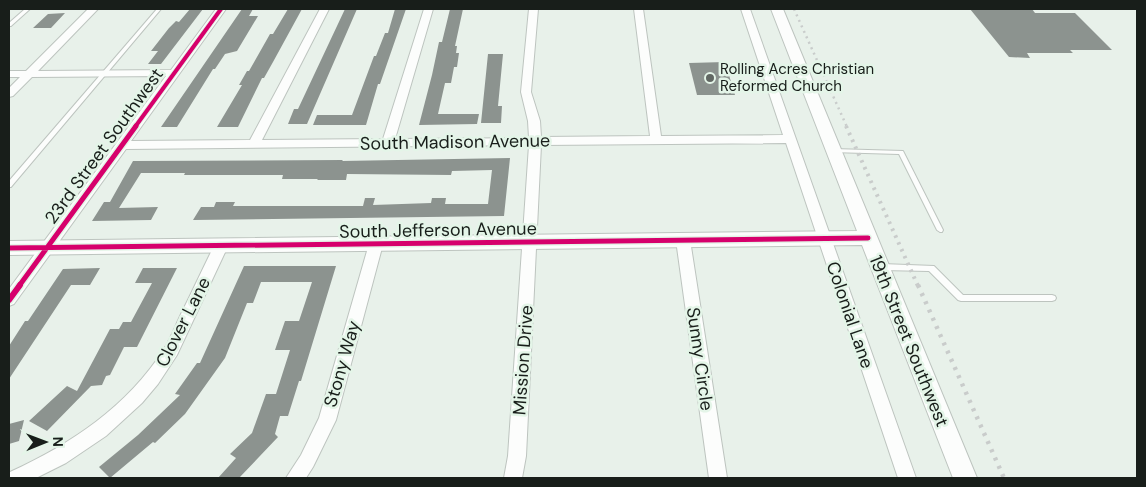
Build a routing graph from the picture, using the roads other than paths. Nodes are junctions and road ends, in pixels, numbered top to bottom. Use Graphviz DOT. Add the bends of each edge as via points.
graph roads {
  1 [pos="28,9"];
  2 [pos="93,9"];
  3 [pos="159,9"];
  4 [pos="221,9"];
  5 [pos="324,9"];
  6 [pos="428,9"];
  7 [pos="533,9"];
  8 [pos="638,9"];
  9 [pos="746,9"];
  10 [pos="777,9"];
  11 [pos="9,26"];
  12 [pos="174,73"];
  13 [pos="9,74"];
  14 [pos="28,74"];
  15 [pos="104,74"];
  16 [pos="9,94"];
  17 [pos="789,139"];
  18 [pos="656,140"];
  19 [pos="535,141"];
  20 [pos="388,143"];
  21 [pos="254,144"];
  22 [pos="121,146"];
  23 [pos="833,151"];
  24 [pos="9,184"];
  25 [pos="940,230"];
  26 [pos="868,238"];
  27 [pos="824,239"];
  28 [pos="682,240"];
  29 [pos="530,242"];
  30 [pos="376,244"];
  31 [pos="221,246"];
  32 [pos="9,248"];
  33 [pos="46,248"];
  34 [pos="880,267"];
  35 [pos="1052,298"];
  36 [pos="9,300"];
  37 [pos="16,478"];
  38 [pos="295,478"];
  39 [pos="513,478"];
  40 [pos="718,478"];
  41 [pos="907,478"];
  42 [pos="965,478"];
  1 -- 11 [label="lane"];
  2 -- 14 [label="street"];
  3 -- 15 [label="lane"];
  4 -- 12 [label="street, 23rd Street Southwest"];
  5 -- 21 [label="street"];
  6 -- 20 [label="street"];
  7 -- 19 [label="street, Mission Drive" via="526,92 534,121"];
  8 -- 18 [label="street"];
  9 -- 17 [label="street, Colonial Lane"];
  10 -- 23 [label="street, 19th Street Southwest"];
  12 -- 15 [label="street"];
  12 -- 22 [label="street, 23rd Street Southwest"];
  13 -- 14 [label="street"];
  14 -- 15 [label="street"];
  14 -- 16 [label="street"];
  15 -- 24 [label="lane"];
  17 -- 18 [label="street, South Madison Avenue"];
  17 -- 27 [label="street, Colonial Lane"];
  18 -- 19 [label="street, South Madison Avenue"];
  19 -- 20 [label="street, South Madison Avenue"];
  19 -- 29 [label="street, Mission Drive"];
  20 -- 21 [label="street, South Madison Avenue"];
  21 -- 22 [label="street, South Madison Avenue"];
  22 -- 33 [label="street, 23rd Street Southwest"];
  23 -- 25 [label="lane" via="901,152"];
  23 -- 26 [label="street, 19th Street Southwest"];
  26 -- 27 [label="street, South Jefferson Avenue"];
  26 -- 34 [label="street, 19th Street Southwest"];
  27 -- 28 [label="street, South Jefferson Avenue"];
  27 -- 41 [label="street, Colonial Lane"];
  28 -- 29 [label="street, South Jefferson Avenue"];
  28 -- 40 [label="street, Sunny Circle"];
  29 -- 30 [label="street, South Jefferson Avenue"];
  29 -- 39 [label="street, Mission Drive"];
  30 -- 31 [label="street, South Jefferson Avenue"];
  30 -- 38 [label="street, Stony Way" via="327,420"];
  31 -- 33 [label="street, South Jefferson Avenue"];
  31 -- 37 [label="street, Clover Lane" via="167,358 146,388 119,415 89,437"];
  32 -- 33 [label="street, South Jefferson Avenue"];
  33 -- 36 [label="street, 23rd Street Southwest"];
  34 -- 35 [label="lane" via="931,268 961,298"];
  34 -- 42 [label="street, 19th Street Southwest"];
}
